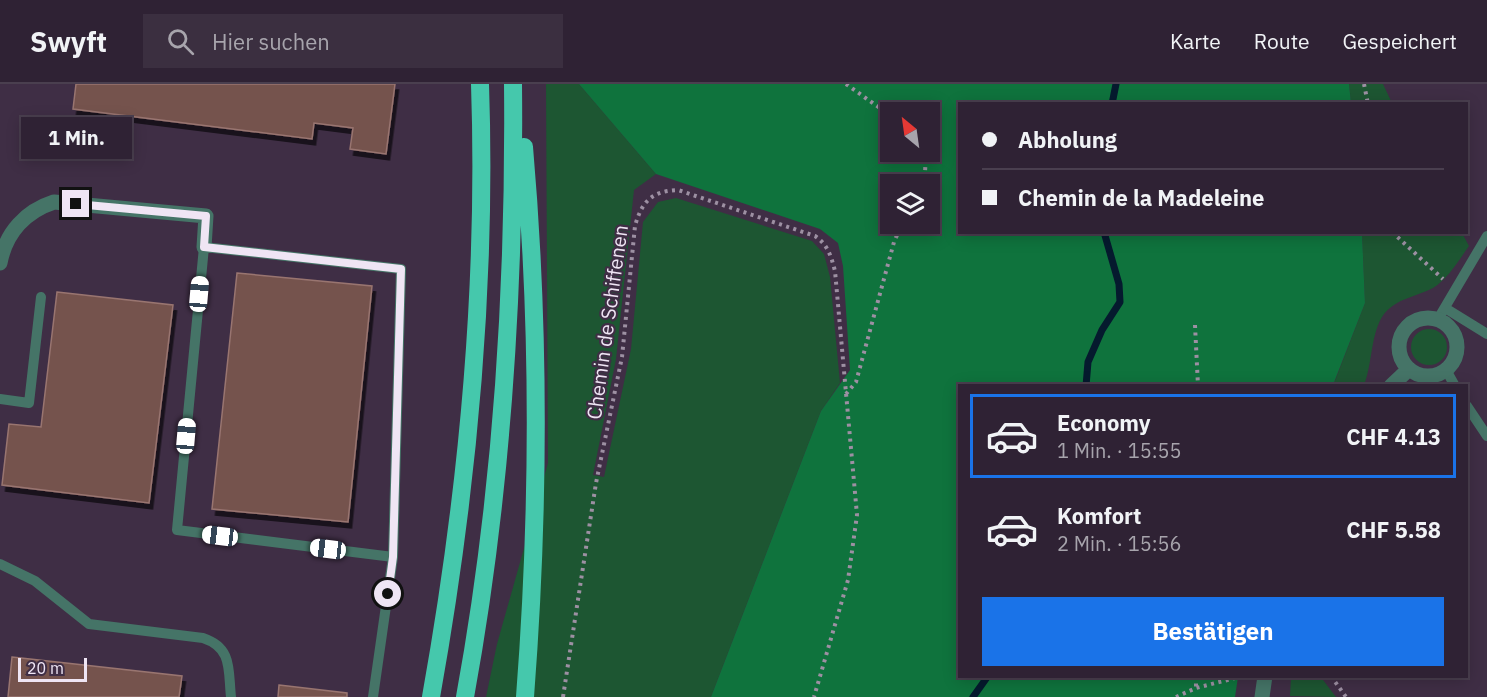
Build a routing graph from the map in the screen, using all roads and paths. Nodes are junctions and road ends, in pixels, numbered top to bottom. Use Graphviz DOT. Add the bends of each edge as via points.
graph roads {
  1 [pos="480,84"];
  2 [pos="513,84"];
  3 [pos="519,84"];
  4 [pos="846,84"];
  5 [pos="1364,84"];
  6 [pos="1368,102"];
  7 [pos="880,108"];
  8 [pos="898,234"];
  9 [pos="1394,234"];
  10 [pos="1487,236"];
  11 [pos="204,247"];
  12 [pos="0,262"];
  13 [pos="1455,290"];
  14 [pos="41,297"];
  15 [pos="1441,313"];
  16 [pos="1195,325"];
  17 [pos="1487,334"];
  18 [pos="1409,369"];
  19 [pos="1446,370"];
  20 [pos="1198,384"];
  21 [pos="1393,384"];
  22 [pos="1454,384"];
  23 [pos="846,394"];
  24 [pos="0,399"];
  25 [pos="1468,408"];
  26 [pos="1487,436"];
  27 [pos="393,557"];
  28 [pos="0,564"];
  29 [pos="1196,678"];
  30 [pos="1235,678"];
  31 [pos="1265,678"];
  32 [pos="1332,678"];
  33 [pos="1196,688"];
  34 [pos="231,697"];
  35 [pos="373,697"];
  36 [pos="431,697"];
  37 [pos="465,697"];
  38 [pos="525,697"];
  39 [pos="563,697"];
  40 [pos="813,697"];
  41 [pos="1176,697"];
  42 [pos="1262,697"];
  43 [pos="1346,697"];
  1 -- 36 [label="highway" via="479,237 472,370 460,504"];
  2 -- 37 [label="highway" via="512,247 500,435 487,559"];
  3 -- 38 [label="highway" via="534,258 533,558"];
  4 -- 7 [label="path"];
  5 -- 6 [label="path"];
  8 -- 23 [label="path" via="859,374"];
  9 -- 13 [label="path"];
  10 -- 13 [label="lane"];
  11 -- 12 [label="street" via="206,216 54,202 32,211 19,224 8,237"];
  11 -- 27 [label="lane" via="401,269"];
  11 -- 27 [label="lane" via="177,530"];
  13 -- 15 [label="lane"];
  14 -- 24 [label="lane" via="29,403"];
  15 -- 17 [label="lane"];
  15 -- 18 [label="street" via="1414,321 1402,333 1399,354"];
  15 -- 19 [label="street" via="1457,344"];
  16 -- 20 [label="path"];
  18 -- 19 [label="street" via="1428,376"];
  18 -- 21 [label="street"];
  19 -- 22 [label="lane"];
  23 -- 39 [label="path, Chemin de Schiffenen" via="835,271 825,243 815,236 678,190 649,197 639,209 634,226 622,357 596,483"];
  23 -- 40 [label="path, Chemin de Schiffenen" via="857,515 848,580"];
  25 -- 26 [label="lane"];
  27 -- 35 [label="lane"];
  28 -- 34 [label="lane" via="35,581 89,624 214,642 227,660"];
  29 -- 33 [label="path"];
  30 -- 33 [label="path"];
  31 -- 42 [label="street"];
  32 -- 43 [label="path"];
  33 -- 41 [label="path"];
}
